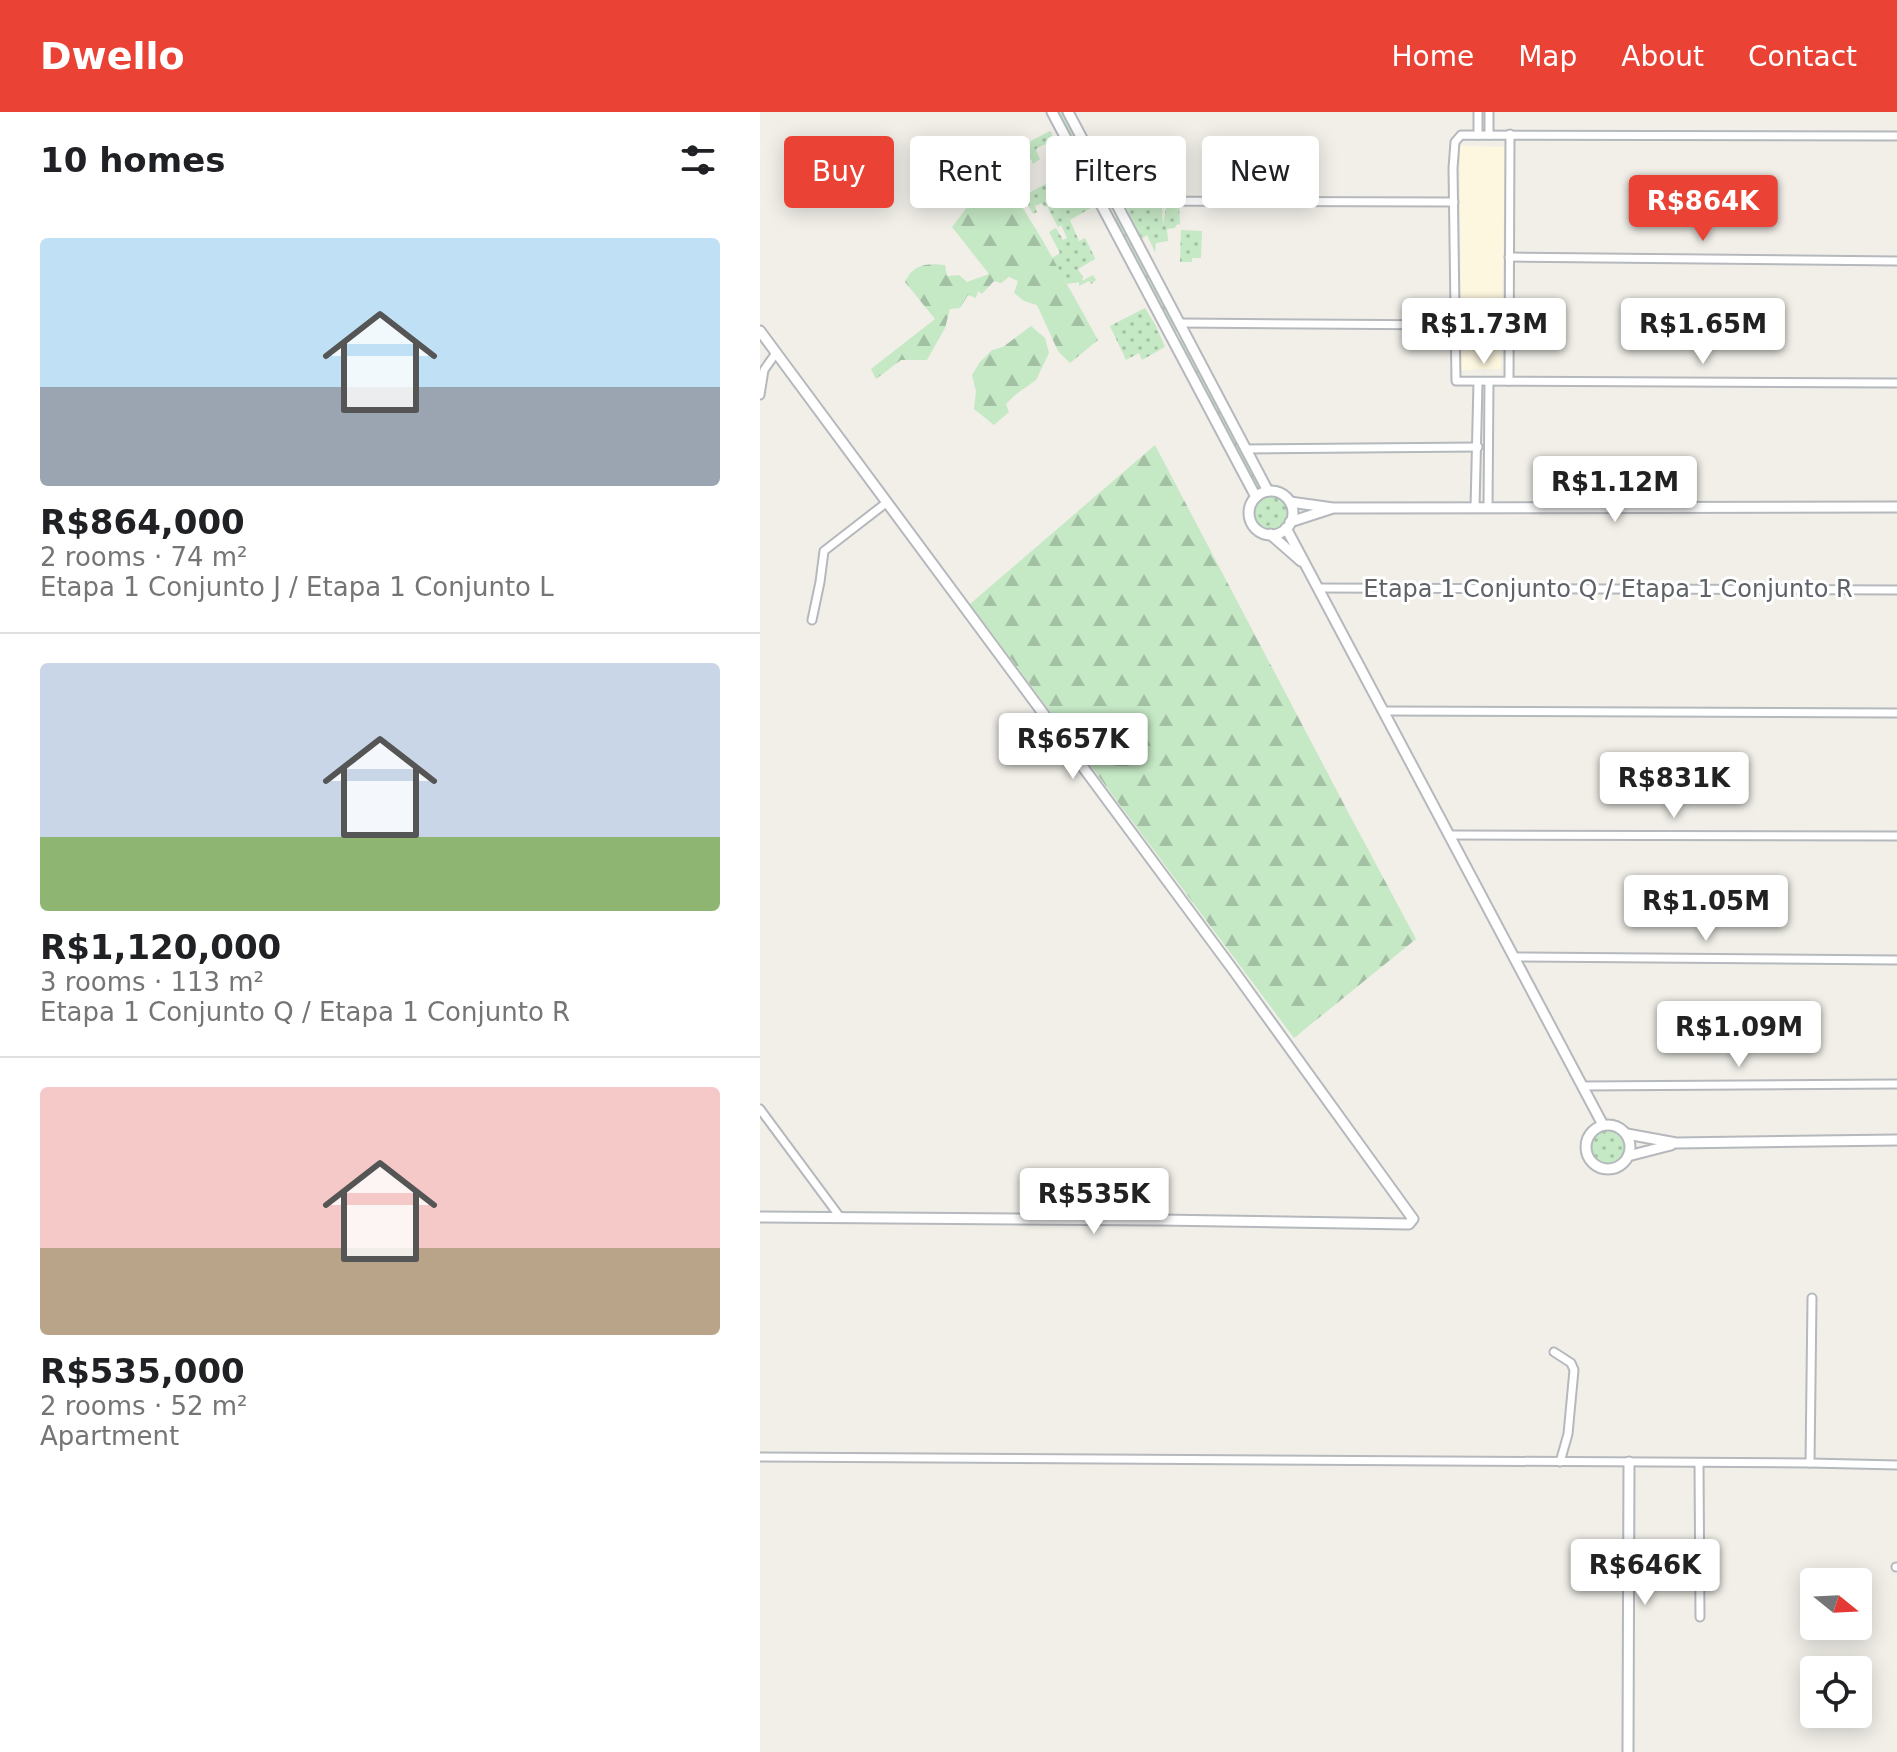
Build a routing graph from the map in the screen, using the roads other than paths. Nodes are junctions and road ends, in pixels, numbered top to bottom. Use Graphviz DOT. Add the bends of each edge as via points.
graph roads {
  1 [pos="1052,112"];
  2 [pos="1068,112"];
  3 [pos="1478,112"];
  4 [pos="1489,112"];
  5 [pos="1510,134"];
  6 [pos="1478,135"];
  7 [pos="1489,135"];
  8 [pos="1081,136"];
  9 [pos="1897,136"];
  10 [pos="1454,202"];
  11 [pos="1186,205"];
  12 [pos="1115,208"];
  13 [pos="1118,208"];
  14 [pos="1108,217"];
  15 [pos="1509,257"];
  16 [pos="1897,261"];
  17 [pos="1455,325"];
  18 [pos="1182,328"];
  19 [pos="760,331"];
  20 [pos="1173,340"];
  21 [pos="776,353"];
  22 [pos="1509,381"];
  23 [pos="1478,382"];
  24 [pos="1489,382"];
  25 [pos="1897,383"];
  26 [pos="760,395"];
  27 [pos="1478,447"];
  28 [pos="1245,449"];
  29 [pos="1268,491"];
  30 [pos="1256,497"];
  31 [pos="1290,502"];
  32 [pos="886,503"];
  33 [pos="1897,507"];
  34 [pos="1333,508"];
  35 [pos="1475,508"];
  36 [pos="1488,508"];
  37 [pos="1288,525"];
  38 [pos="1270,534"];
  39 [pos="1304,564"];
  40 [pos="1318,588"];
  41 [pos="1897,590"];
  42 [pos="812,620"];
  43 [pos="1383,711"];
  44 [pos="1897,713"];
  45 [pos="1451,835"];
  46 [pos="1897,836"];
  47 [pos="1515,957"];
  48 [pos="1897,960"];
  49 [pos="1897,1084"];
  50 [pos="1582,1086"];
  51 [pos="760,1109"];
  52 [pos="1603,1125"];
  53 [pos="1627,1134"];
  54 [pos="1897,1140"];
  55 [pos="1676,1143"];
  56 [pos="1628,1156"];
  57 [pos="760,1217"];
  58 [pos="840,1217"];
  59 [pos="1812,1298"];
  60 [pos="1554,1352"];
  61 [pos="760,1457"];
  62 [pos="1560,1462"];
  63 [pos="1629,1462"];
  64 [pos="1699,1463"];
  65 [pos="1810,1463"];
  66 [pos="1897,1465"];
  67 [pos="1700,1617"];
  68 [pos="1628,1752"];
  1 -- 14 [label="street"];
  2 -- 8 [label="street"];
  3 -- 6 [label="street"];
  4 -- 7 [label="street"];
  5 -- 7 [label="street"];
  5 -- 9 [label="street"];
  5 -- 15 [label="street"];
  6 -- 7 [label="street"];
  6 -- 10 [label="street" via="1461,135 1455,142"];
  10 -- 11 [label="street"];
  10 -- 17 [label="street"];
  12 -- 14 [label="street"];
  13 -- 18 [label="street"];
  14 -- 20 [label="street"];
  15 -- 16 [label="street"];
  15 -- 22 [label="street"];
  17 -- 18 [label="street"];
  17 -- 23 [label="street" via="1455,380"];
  18 -- 20 [label="street"];
  18 -- 28 [label="street"];
  19 -- 21 [label="street"];
  20 -- 30 [label="street"];
  21 -- 26 [label="street" via="764,370"];
  21 -- 32 [label="street"];
  22 -- 24 [label="street"];
  22 -- 25 [label="street"];
  23 -- 24 [label="street"];
  23 -- 27 [label="street"];
  24 -- 36 [label="street"];
  27 -- 28 [label="street"];
  27 -- 35 [label="street"];
  28 -- 29 [label="street"];
  29 -- 30 [label="street"];
  29 -- 31 [label="street" via="1281,493"];
  30 -- 38 [label="street" via="1250,517 1257,529"];
  31 -- 34 [label="street"];
  31 -- 37 [label="street" via="1293,516"];
  32 -- 42 [label="street" via="824,551"];
  32 -- 58 [label="street" via="1413,1219 1409,1224"];
  33 -- 36 [label="street"];
  34 -- 35 [label="street"];
  34 -- 37 [label="street"];
  35 -- 36 [label="street"];
  37 -- 38 [label="street"];
  37 -- 39 [label="street"];
  38 -- 39 [label="street"];
  39 -- 40 [label="street"];
  40 -- 41 [label="street, Etapa 1 Conjunto Q / Etapa 1 Conjunto R"];
  40 -- 43 [label="street"];
  43 -- 44 [label="street"];
  43 -- 45 [label="street"];
  45 -- 46 [label="street"];
  45 -- 47 [label="street"];
  47 -- 48 [label="street"];
  47 -- 50 [label="street"];
  49 -- 50 [label="street"];
  50 -- 52 [label="street"];
  51 -- 58 [label="street"];
  52 -- 53 [label="street"];
  52 -- 56 [label="street" via="1591,1132 1588,1158 1612,1169"];
  53 -- 55 [label="street"];
  53 -- 56 [label="street"];
  54 -- 55 [label="street"];
  55 -- 56 [label="street"];
  57 -- 58 [label="street"];
  59 -- 65 [label="street"];
  60 -- 62 [label="street" via="1574,1370"];
  61 -- 62 [label="street"];
  62 -- 63 [label="street"];
  63 -- 64 [label="street"];
  63 -- 68 [label="street"];
  64 -- 65 [label="street"];
  64 -- 67 [label="street"];
  65 -- 66 [label="street"];
}
